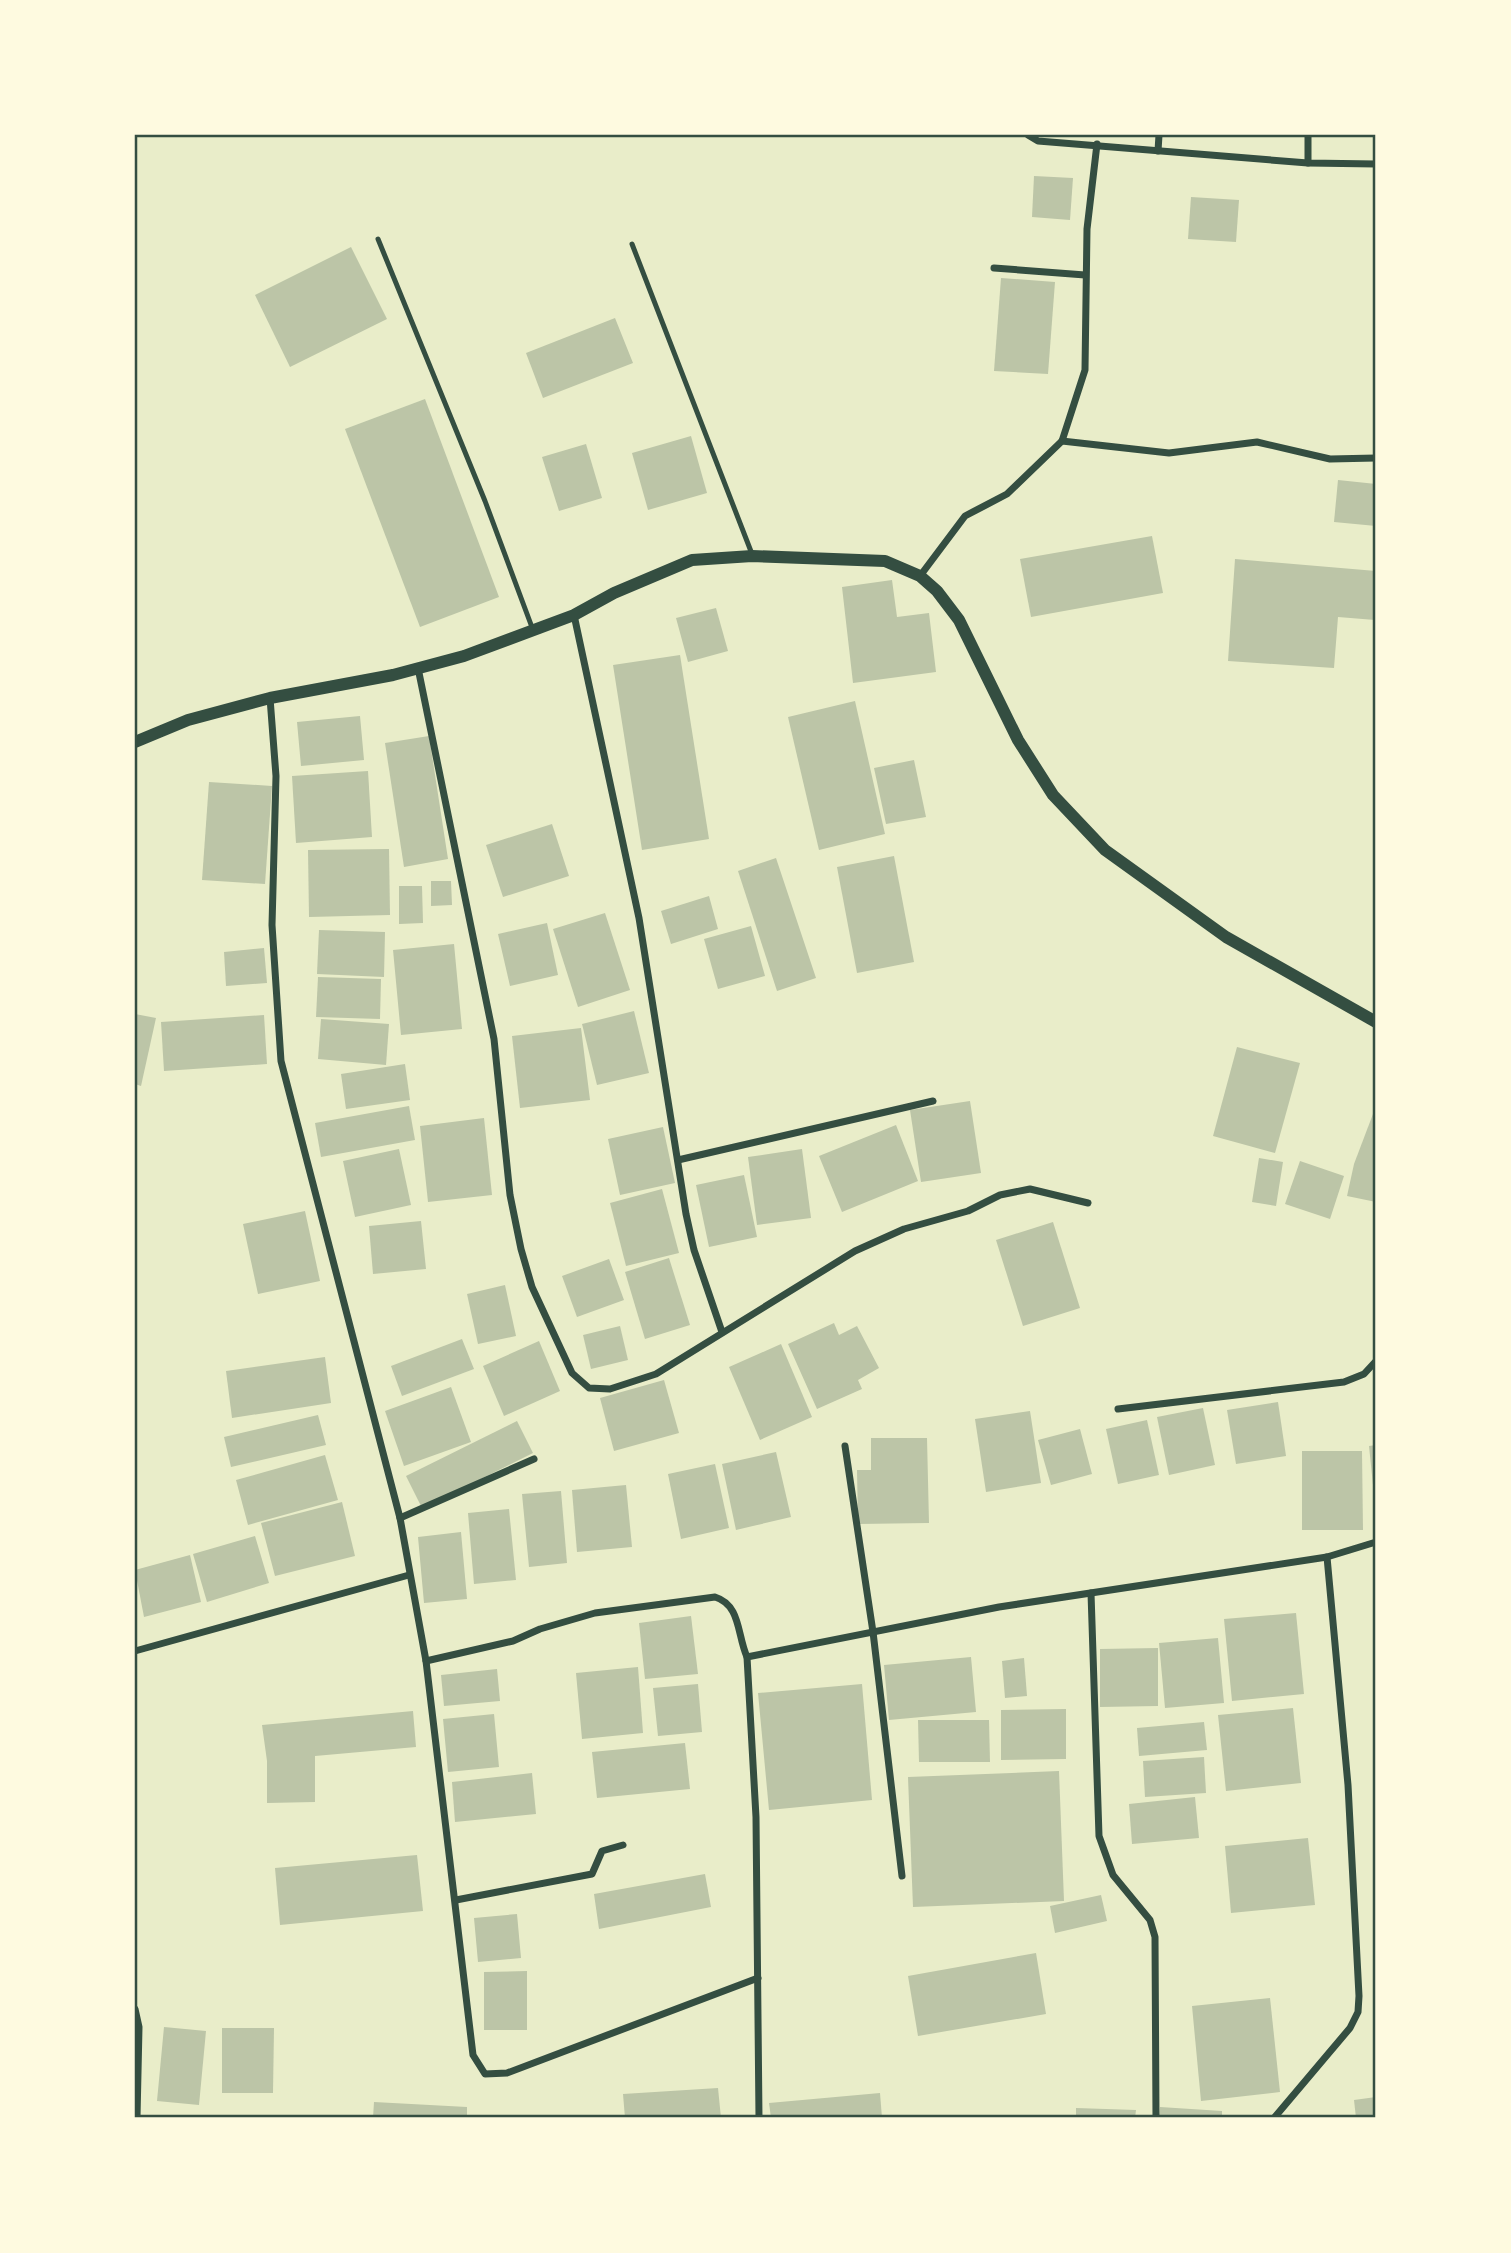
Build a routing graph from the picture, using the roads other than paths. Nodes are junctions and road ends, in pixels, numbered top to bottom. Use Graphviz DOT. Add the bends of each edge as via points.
graph roads {
  1 [pos="1028,135"];
  2 [pos="1159,135"];
  3 [pos="1308,135"];
  4 [pos="1097,144"];
  5 [pos="1158,151"];
  6 [pos="1308,163"];
  7 [pos="1376,164"];
  8 [pos="378,239"];
  9 [pos="632,244"];
  10 [pos="994,268"];
  11 [pos="1085,275"];
  12 [pos="1062,441"];
  13 [pos="1376,458"];
  14 [pos="752,556"];
  15 [pos="920,576"];
  16 [pos="573,615"];
  17 [pos="533,630"];
  18 [pos="418,668"];
  19 [pos="270,698"];
  20 [pos="135,742"];
  21 [pos="1376,1021"];
  22 [pos="933,1101"];
  23 [pos="678,1160"];
  24 [pos="1088,1203"];
  25 [pos="722,1332"];
  26 [pos="1376,1361"];
  27 [pos="1118,1409"];
  28 [pos="845,1446"];
  29 [pos="534,1459"];
  30 [pos="400,1518"];
  31 [pos="1376,1542"];
  32 [pos="1327,1557"];
  33 [pos="409,1574"];
  34 [pos="1091,1593"];
  35 [pos="873,1632"];
  36 [pos="135,1651"];
  37 [pos="747,1657"];
  38 [pos="426,1661"];
  39 [pos="623,1845"];
  40 [pos="902,1877"];
  41 [pos="456,1900"];
  42 [pos="758,1978"];
  43 [pos="135,2009"];
  44 [pos="137,2118"];
  45 [pos="759,2118"];
  46 [pos="1156,2118"];
  47 [pos="1274,2118"];
  1 -- 4 [label="street" via="1038,141"];
  2 -- 5 [label="street"];
  3 -- 6 [label="street"];
  4 -- 5 [label="street"];
  4 -- 11 [label="street"];
  5 -- 6 [label="street"];
  6 -- 7 [label="street"];
  8 -- 17 [label="lane"];
  9 -- 14 [label="lane"];
  10 -- 11 [label="street"];
  11 -- 12 [label="street" via="1086,370"];
  12 -- 13 [label="street" via="1169,453 1257,442 1330,459"];
  12 -- 15 [label="street" via="1007,494 965,516"];
  14 -- 15 [label="street" via="885,561"];
  14 -- 16 [label="street" via="692,560 673,566"];
  15 -- 21 [label="street" via="960,620 1018,740 1053,795 1105,850 1226,937"];
  16 -- 17 [label="street"];
  16 -- 23 [label="street" via="639,918"];
  17 -- 18 [label="street"];
  18 -- 19 [label="street"];
  18 -- 25 [label="street" via="494,1040 510,1195 532,1287 572,1373 589,1388 610,1389 656,1374"];
  19 -- 20 [label="street" via="188,720"];
  19 -- 30 [label="street" via="276,776 272,925 281,1061"];
  22 -- 23 [label="street"];
  23 -- 25 [label="street" via="694,1250"];
  24 -- 25 [label="street" via="1030,1189 1000,1195 855,1251"];
  26 -- 27 [label="street" via="1364,1374 1344,1382"];
  28 -- 35 [label="street"];
  29 -- 30 [label="street"];
  30 -- 33 [label="street"];
  31 -- 32 [label="street"];
  32 -- 34 [label="street"];
  32 -- 47 [label="street" via="1350,1810 1358,2012 1350,2028"];
  33 -- 36 [label="street"];
  33 -- 38 [label="street"];
  34 -- 35 [label="street"];
  34 -- 46 [label="street" via="1099,1836 1112,1875 1150,1920 1154,1937"];
  35 -- 37 [label="street"];
  35 -- 40 [label="street"];
  37 -- 38 [label="street" via="733,1609 715,1597 595,1613 513,1641"];
  37 -- 42 [label="street" via="756,1817"];
  38 -- 41 [label="street"];
  39 -- 41 [label="street" via="602,1851 592,1874"];
  41 -- 42 [label="street" via="473,2055 485,2074 507,2073"];
  42 -- 45 [label="street"];
  43 -- 44 [label="street" via="139,2027"];
}
